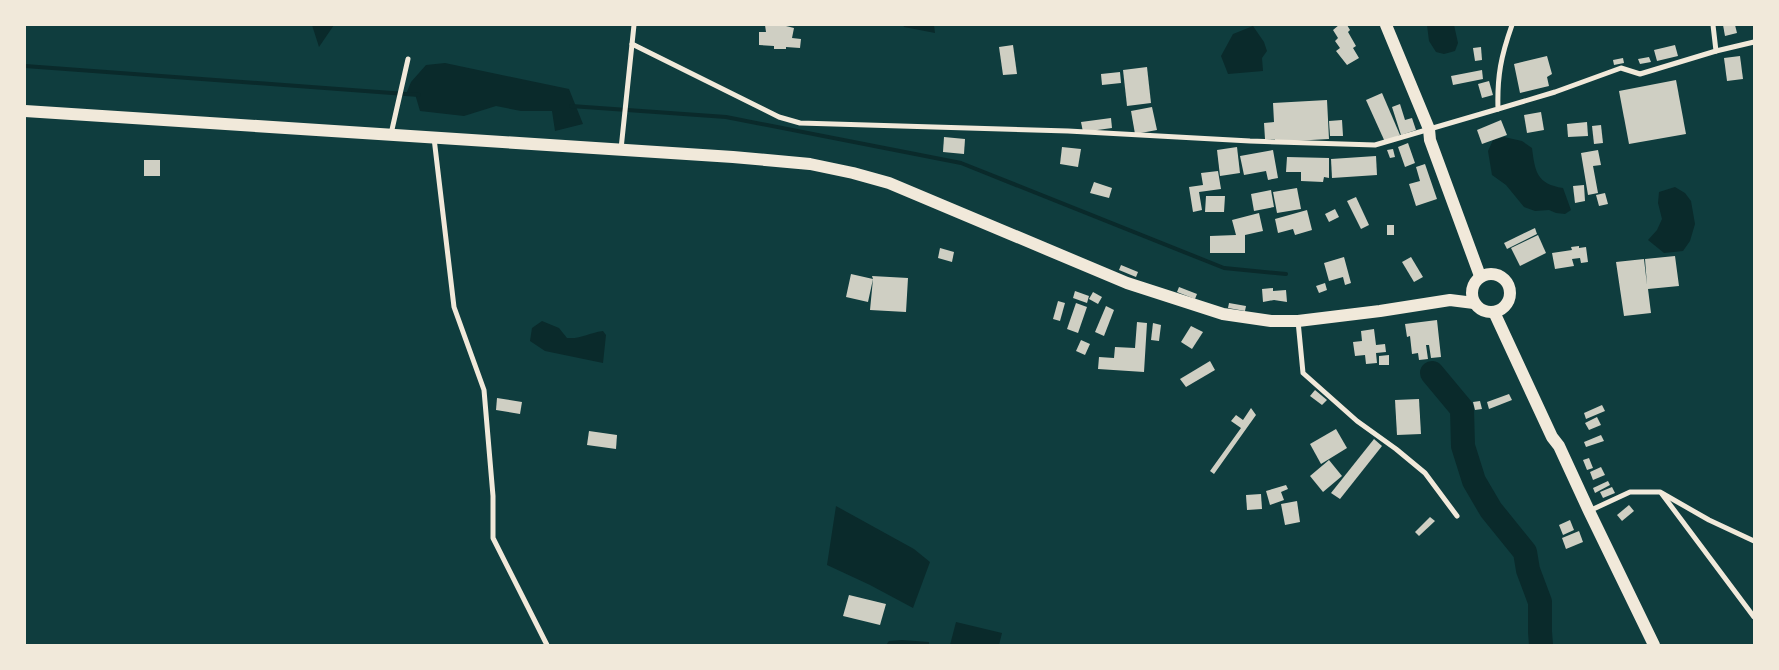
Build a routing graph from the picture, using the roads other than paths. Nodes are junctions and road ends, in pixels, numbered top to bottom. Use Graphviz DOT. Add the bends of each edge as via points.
graph roads {
  1 [pos="634,25"];
  2 [pos="1386,25"];
  3 [pos="1512,25"];
  4 [pos="1713,25"];
  5 [pos="1754,42"];
  6 [pos="632,44"];
  7 [pos="1716,51"];
  8 [pos="408,59"];
  9 [pos="1498,110"];
  10 [pos="25,111"];
  11 [pos="1429,130"];
  12 [pos="391,134"];
  13 [pos="433,137"];
  14 [pos="620,150"];
  15 [pos="1484,275"];
  16 [pos="1472,288"];
  17 [pos="1450,300"];
  18 [pos="1474,303"];
  19 [pos="1498,310"];
  20 [pos="1298,321"];
  21 [pos="1660,492"];
  22 [pos="1589,511"];
  23 [pos="1457,516"];
  24 [pos="1754,541"];
  25 [pos="1754,617"];
  26 [pos="547,645"];
  27 [pos="1654,645"];
  1 -- 6 [label="street"];
  2 -- 11 [label="highway"];
  3 -- 9 [label="street" via="1502,52"];
  4 -- 7 [label="street"];
  5 -- 7 [label="street"];
  6 -- 11 [label="street" via="779,117 800,123 1375,145"];
  6 -- 14 [label="street"];
  7 -- 9 [label="street" via="1640,74 1621,68"];
  8 -- 12 [label="street"];
  9 -- 11 [label="street"];
  10 -- 12 [label="highway"];
  11 -- 15 [label="highway" via="1430,140"];
  12 -- 13 [label="highway"];
  13 -- 14 [label="highway"];
  13 -- 26 [label="street" via="454,307 484,390 493,496 493,538"];
  14 -- 20 [label="highway" via="800,163 853,173 889,183 1127,283 1223,314 1271,321"];
  15 -- 16 [label="highway" via="1474,282"];
  15 -- 19 [label="highway" via="1498,275 1510,288 1508,302"];
  16 -- 17 [label="highway"];
  16 -- 18 [label="highway"];
  17 -- 18 [label="highway"];
  17 -- 20 [label="highway"];
  18 -- 19 [label="highway" via="1486,311"];
  19 -- 22 [label="highway" via="1552,438 1560,446"];
  20 -- 23 [label="street" via="1303,373 1424,474"];
  21 -- 22 [label="street" via="1630,492"];
  21 -- 24 [label="street"];
  21 -- 25 [label="street"];
  22 -- 27 [label="highway"];
}
